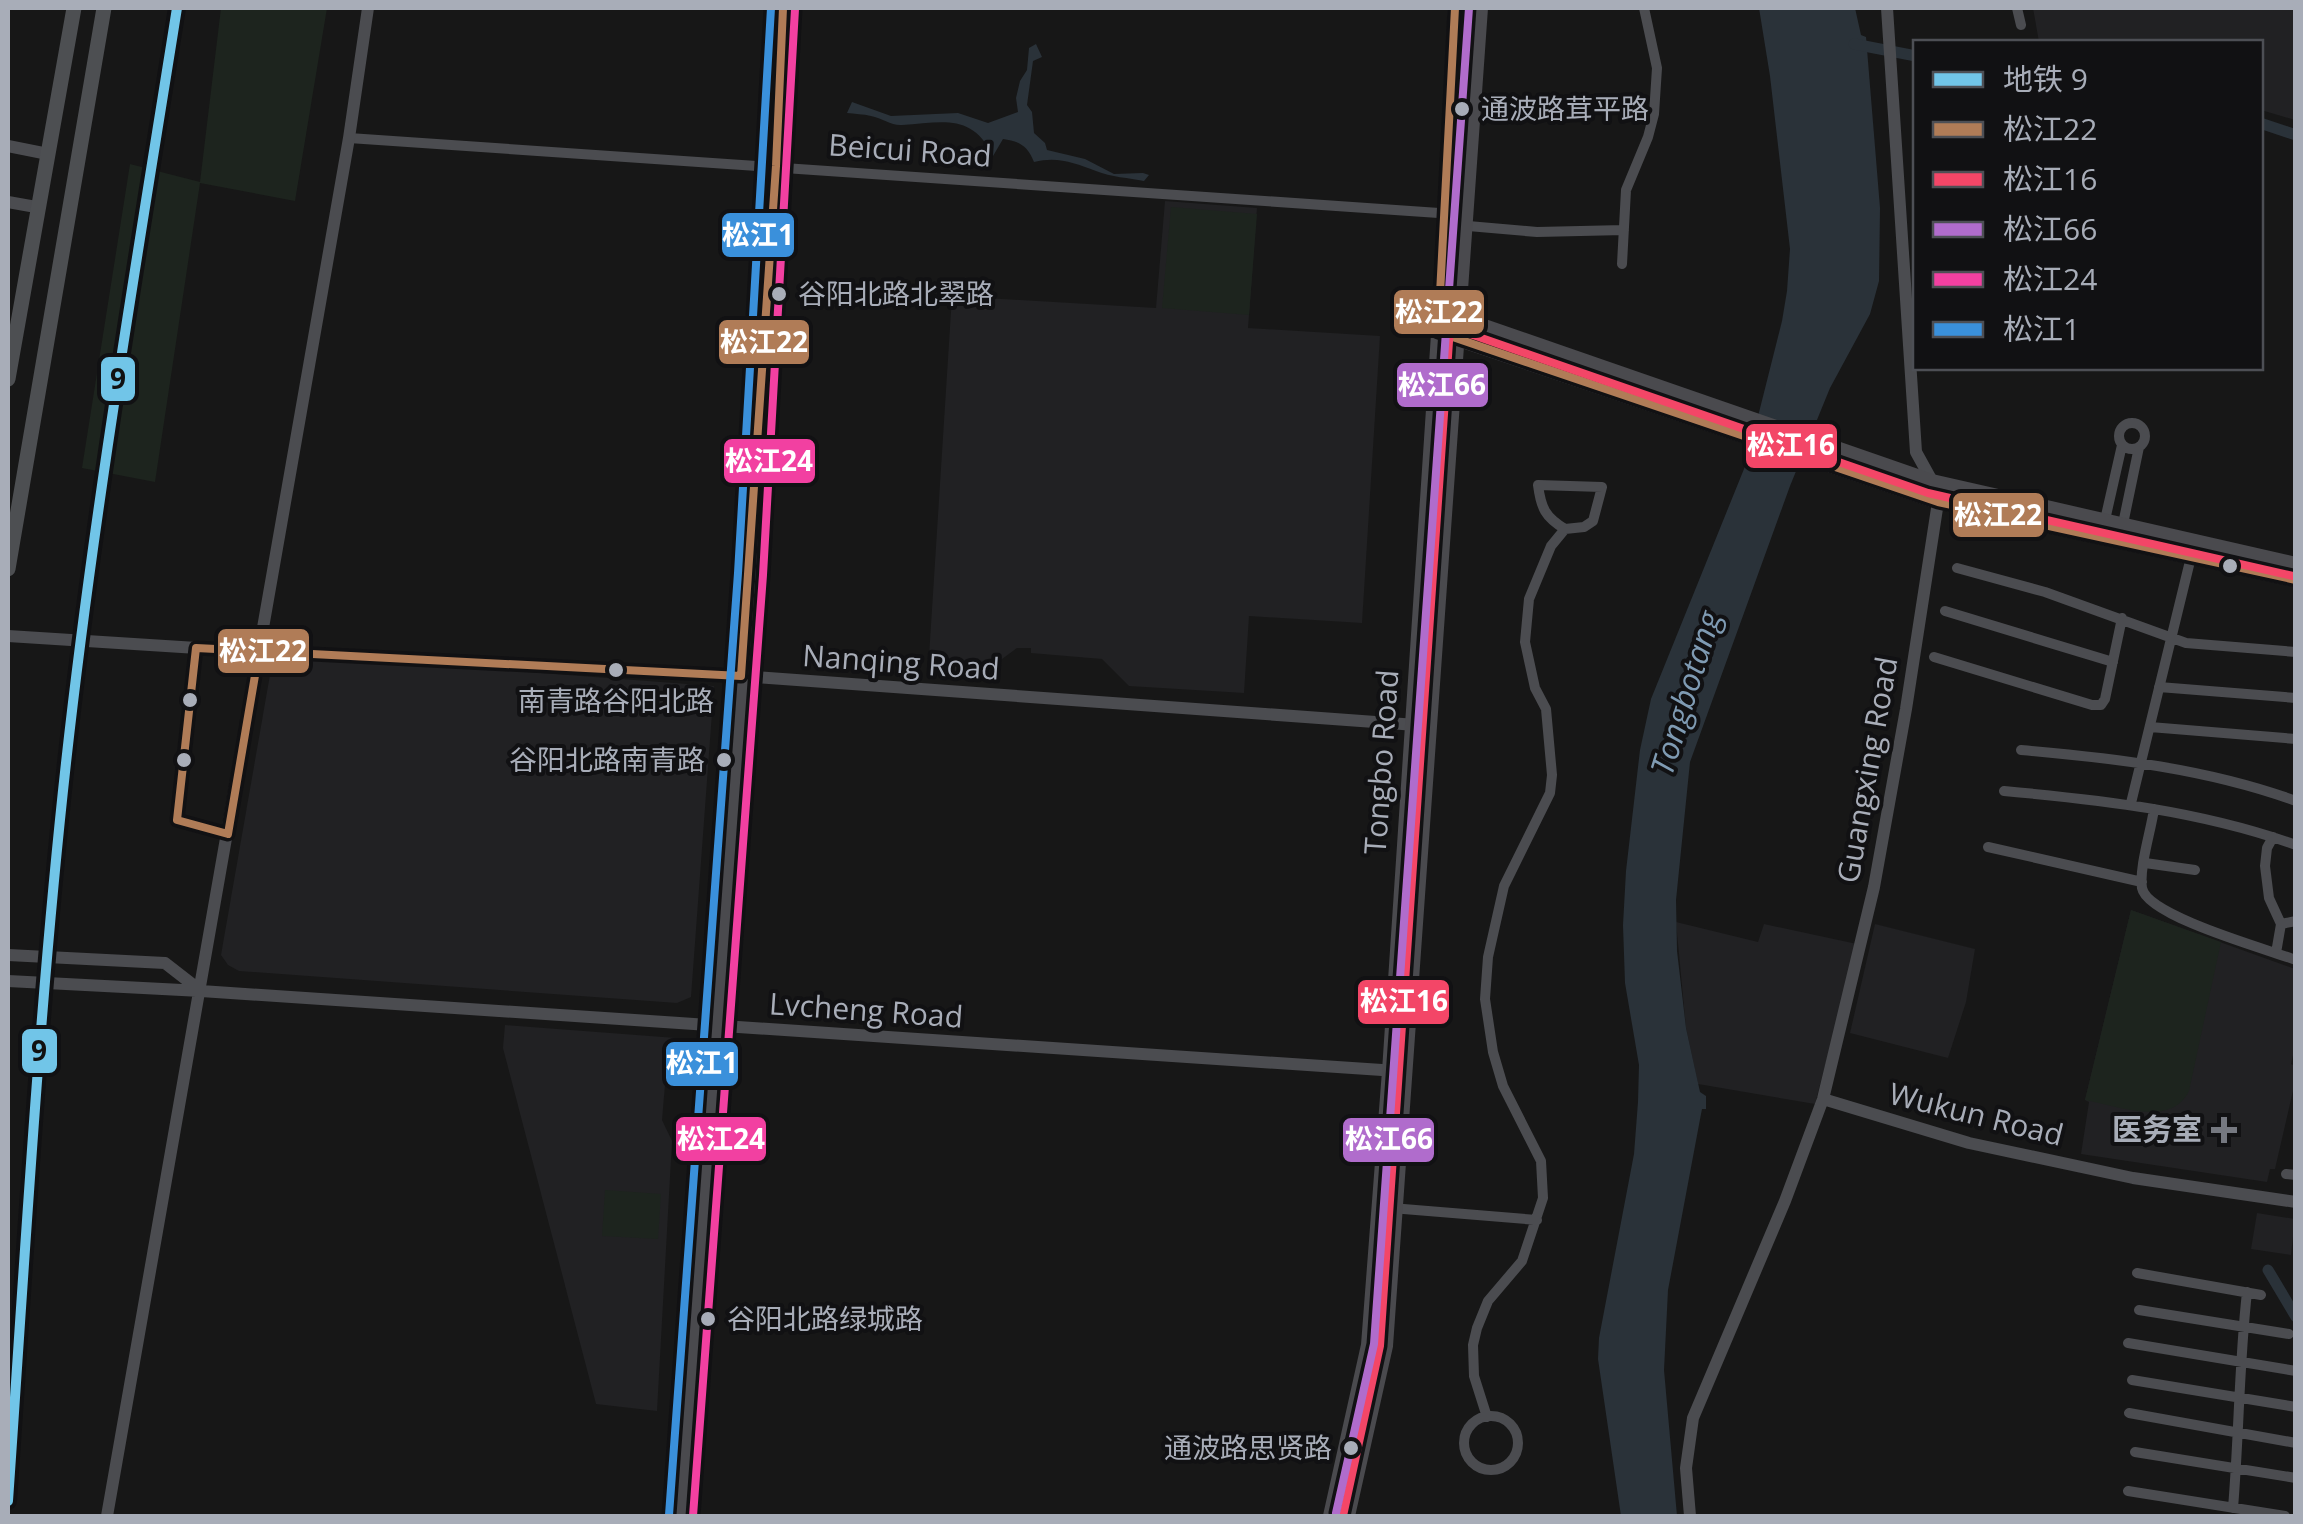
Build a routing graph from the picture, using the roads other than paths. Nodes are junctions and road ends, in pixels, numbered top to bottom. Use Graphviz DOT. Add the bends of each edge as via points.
graph roads {
  1 [pos="74,8"];
  2 [pos="104,8"];
  3 [pos="368,8"];
  4 [pos="783,8"];
  5 [pos="1454,8"];
  6 [pos="1481,8"];
  7 [pos="1644,8"];
  8 [pos="1887,8"];
  9 [pos="2017,8"];
  10 [pos="2021,26"];
  11 [pos="349,138"];
  12 [pos="8,146"];
  13 [pos="48,154"];
  14 [pos="776,166"];
  15 [pos="8,202"];
  16 [pos="36,207"];
  17 [pos="1446,219"];
  18 [pos="1467,220"];
  19 [pos="1624,230"];
  20 [pos="1622,264"];
  21 [pos="1440,310"];
  22 [pos="1457,316"];
  23 [pos="1438,332"];
  24 [pos="1456,338"];
  25 [pos="8,380"];
  26 [pos="2122,445"];
  27 [pos="2140,447"];
  28 [pos="1932,481"];
  29 [pos="1938,502"];
  30 [pos="2105,520"];
  31 [pos="2123,524"];
  32 [pos="1565,529"];
  33 [pos="2191,557"];
  34 [pos="2296,564"];
  35 [pos="1957,568"];
  36 [pos="8,569"];
  37 [pos="2296,580"];
  38 [pos="1945,611"];
  39 [pos="2122,618"];
  40 [pos="8,636"];
  41 [pos="2172,636"];
  42 [pos="258,652"];
  43 [pos="2296,652"];
  44 [pos="1934,657"];
  45 [pos="2113,662"];
  46 [pos="742,676"];
  47 [pos="2160,687"];
  48 [pos="2296,698"];
  49 [pos="1412,725"];
  50 [pos="1430,726"];
  51 [pos="2150,727"];
  52 [pos="2296,739"];
  53 [pos="2022,750"];
  54 [pos="2141,764"];
  55 [pos="2004,790"];
  56 [pos="2296,802"];
  57 [pos="2131,803"];
  58 [pos="2154,810"];
  59 [pos="2273,837"];
  60 [pos="2296,845"];
  61 [pos="1988,847"];
  62 [pos="2146,863"];
  63 [pos="2196,870"];
  64 [pos="2142,882"];
  65 [pos="2296,921"];
  66 [pos="2281,924"];
  67 [pos="2276,953"];
  68 [pos="8,955"];
  69 [pos="2296,960"];
  70 [pos="8,981"];
  71 [pos="201,991"];
  72 [pos="716,1026"];
  73 [pos="1389,1070"];
  74 [pos="1408,1072"];
  75 [pos="1823,1099"];
  76 [pos="2296,1202"];
  77 [pos="1378,1207"];
  78 [pos="1396,1208"];
  79 [pos="1537,1220"];
  80 [pos="2137,1273"];
  81 [pos="2247,1292"];
  82 [pos="2260,1295"];
  83 [pos="2138,1310"];
  84 [pos="2244,1326"];
  85 [pos="2289,1334"];
  86 [pos="2128,1343"];
  87 [pos="2241,1362"];
  88 [pos="2296,1372"];
  89 [pos="2132,1380"];
  90 [pos="2239,1398"];
  91 [pos="2296,1407"];
  92 [pos="2129,1412"];
  93 [pos="1487,1417"];
  94 [pos="2240,1434"];
  95 [pos="2296,1443"];
  96 [pos="2135,1452"];
  97 [pos="2236,1468"];
  98 [pos="2296,1478"];
  99 [pos="2128,1491"];
  100 [pos="2233,1508"];
  101 [pos="108,1516"];
  102 [pos="681,1516"];
  103 [pos="1330,1516"];
  104 [pos="1348,1516"];
  105 [pos="1690,1516"];
  106 [pos="2284,1516"];
  1 -- 13 [label="main road"];
  2 -- 36 [label="main road"];
  3 -- 11 [label="street"];
  4 -- 14 [label="main road"];
  5 -- 17 [label="main road, Tongbo Road"];
  6 -- 18 [label="main road, Tongbo Road"];
  7 -- 19 [label="street" via="1658,68 1654,114 1626,190"];
  8 -- 28 [label="street, Guangxing Road" via="1916,452"];
  9 -- 10 [label="street"];
  11 -- 14 [label="street, Beicui Road"];
  11 -- 42 [label="street"];
  12 -- 13 [label="street"];
  13 -- 16 [label="main road"];
  14 -- 17 [label="street, Beicui Road"];
  14 -- 46 [label="main road"];
  15 -- 16 [label="street"];
  16 -- 25 [label="main road"];
  17 -- 18 [label="street, Beicui Road"];
  17 -- 21 [label="main road, Tongbo Road"];
  18 -- 19 [label="street, Beicui Road" via="1537,232"];
  18 -- 22 [label="main road, Tongbo Road"];
  19 -- 20 [label="street"];
  21 -- 22 [label="main road"];
  21 -- 23 [label="main road, Tongbo Road"];
  22 -- 24 [label="main road, Tongbo Road"];
  22 -- 28 [label="main road"];
  23 -- 24 [label="main road"];
  23 -- 49 [label="main road, Tongbo Road"];
  24 -- 29 [label="main road"];
  24 -- 50 [label="main road, Tongbo Road"];
  26 -- 27 [label="street"];
  26 -- 27 [label="street" via="2120,432 2134,423 2146,436"];
  26 -- 30 [label="street"];
  27 -- 31 [label="street"];
  28 -- 29 [label="street, Guangxing Road"];
  28 -- 30 [label="main road"];
  29 -- 33 [label="main road"];
  29 -- 75 [label="street, Guangxing Road" via="1874,886"];
  30 -- 31 [label="main road"];
  31 -- 34 [label="main road"];
  32 -- 32 [label="street" via="1548,519 1538,485 1602,487 1593,521"];
  32 -- 79 [label="street" via="1529,599 1525,642 1534,688 1546,709 1550,793 1504,886 1484,999 1497,1068 1541,1160"];
  33 -- 37 [label="main road"];
  33 -- 41 [label="street"];
  35 -- 39 [label="street"];
  38 -- 45 [label="street"];
  39 -- 41 [label="street"];
  39 -- 45 [label="street"];
  40 -- 42 [label="street, Nanqing Road"];
  41 -- 43 [label="street" via="2186,643"];
  41 -- 47 [label="street"];
  42 -- 46 [label="street, Nanqing Road"];
  42 -- 71 [label="street"];
  44 -- 45 [label="street" via="2092,706 2105,699"];
  46 -- 49 [label="street, Nanqing Road"];
  46 -- 72 [label="main road"];
  47 -- 48 [label="street"];
  47 -- 51 [label="street"];
  49 -- 50 [label="street, Nanqing Road"];
  49 -- 73 [label="main road, Tongbo Road"];
  50 -- 74 [label="main road, Tongbo Road"];
  51 -- 52 [label="street"];
  51 -- 54 [label="street"];
  53 -- 54 [label="street"];
  54 -- 56 [label="street" via="2244,782"];
  54 -- 57 [label="street"];
  55 -- 57 [label="street"];
  57 -- 58 [label="street"];
  58 -- 59 [label="street"];
  58 -- 62 [label="street"];
  59 -- 60 [label="street"];
  59 -- 66 [label="street" via="2266,855 2268,891"];
  61 -- 64 [label="street"];
  62 -- 63 [label="street"];
  62 -- 64 [label="street"];
  64 -- 67 [label="street" via="2147,898 2165,913"];
  65 -- 66 [label="street"];
  66 -- 67 [label="street"];
  67 -- 69 [label="street"];
  68 -- 71 [label="street, Lvcheng Road" via="165,964"];
  70 -- 71 [label="street, Lvcheng Road"];
  71 -- 72 [label="street, Lvcheng Road"];
  71 -- 101 [label="street"];
  72 -- 73 [label="street, Lvcheng Road"];
  72 -- 102 [label="main road"];
  73 -- 74 [label="street, Lvcheng Road"];
  73 -- 77 [label="main road, Tongbo Road"];
  74 -- 78 [label="main road, Tongbo Road"];
  75 -- 76 [label="street, Wukun Road" via="1969,1143 2132,1178"];
  75 -- 105 [label="street, Guangxing Road" via="1693,1418 1686,1468"];
  77 -- 78 [label="street"];
  77 -- 103 [label="main road, Tongbo Road" via="1368,1345"];
  78 -- 79 [label="street"];
  78 -- 104 [label="main road, Tongbo Road" via="1386,1346"];
  79 -- 93 [label="street" via="1522,1261 1488,1301 1477,1328 1474,1376"];
  80 -- 81 [label="street"];
  81 -- 82 [label="street"];
  81 -- 84 [label="street"];
  83 -- 84 [label="street"];
  84 -- 85 [label="street"];
  84 -- 87 [label="street"];
  86 -- 87 [label="street"];
  87 -- 88 [label="street"];
  87 -- 90 [label="street"];
  89 -- 90 [label="street"];
  90 -- 91 [label="street"];
  90 -- 94 [label="street"];
  92 -- 94 [label="street"];
  93 -- 93 [label="street" via="1466,1432 1465,1450 1482,1469 1500,1469 1514,1458 1516,1433 1505,1420"];
  94 -- 95 [label="street"];
  94 -- 97 [label="street"];
  96 -- 97 [label="street"];
  97 -- 98 [label="street"];
  97 -- 100 [label="street"];
  99 -- 100 [label="street"];
  100 -- 106 [label="street"];
}
